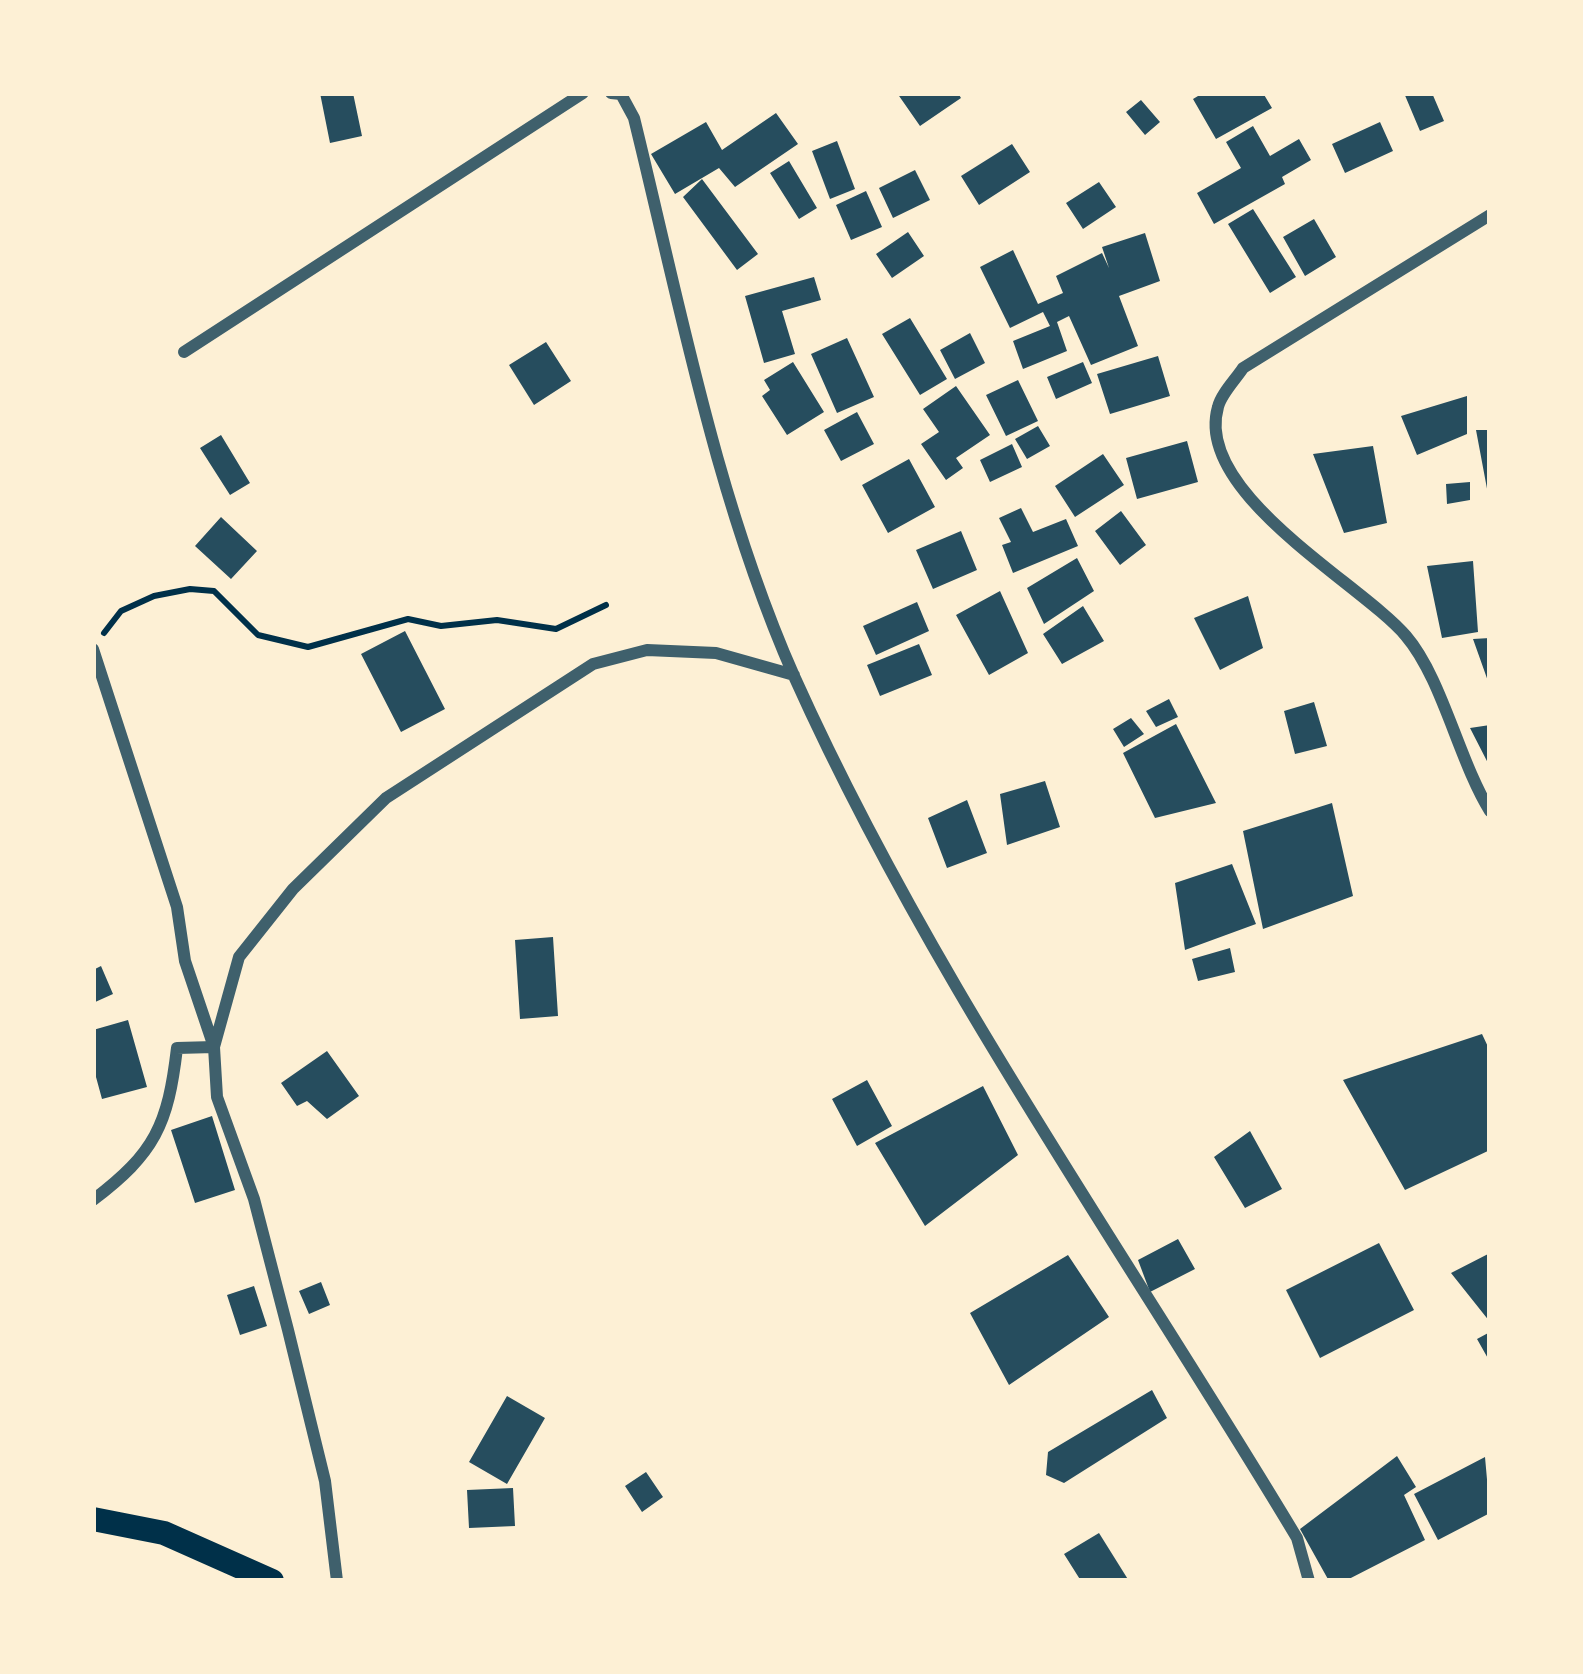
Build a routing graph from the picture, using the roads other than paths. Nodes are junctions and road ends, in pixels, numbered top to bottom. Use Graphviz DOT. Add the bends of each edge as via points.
graph roads {
  1 [pos="584,93"];
  2 [pos="611,93"];
  3 [pos="1490,215"];
  4 [pos="184,352"];
  5 [pos="93,648"];
  6 [pos="794,675"];
  7 [pos="1490,812"];
  8 [pos="214,1046"];
  9 [pos="93,1200"];
  10 [pos="93,1519"];
  11 [pos="272,1581"];
  12 [pos="337,1581"];
  13 [pos="1309,1581"];
  1 -- 4 [label="street"];
  2 -- 6 [label="street" via="621,94 634,118 747,558"];
  3 -- 7 [label="street" via="1243,368 1217,408 1221,444 1245,492 1407,637"];
  5 -- 8 [label="street"];
  6 -- 8 [label="street" via="716,652 646,650 593,664 386,798 292,889 238,957"];
  6 -- 13 [label="street" via="865,821 999,1055 1298,1538"];
  8 -- 9 [label="street" via="177,1048 160,1131 136,1168"];
  8 -- 12 [label="street" via="217,1097 254,1198 326,1481"];
  10 -- 11 [label="main road" via="164,1533"];
}
